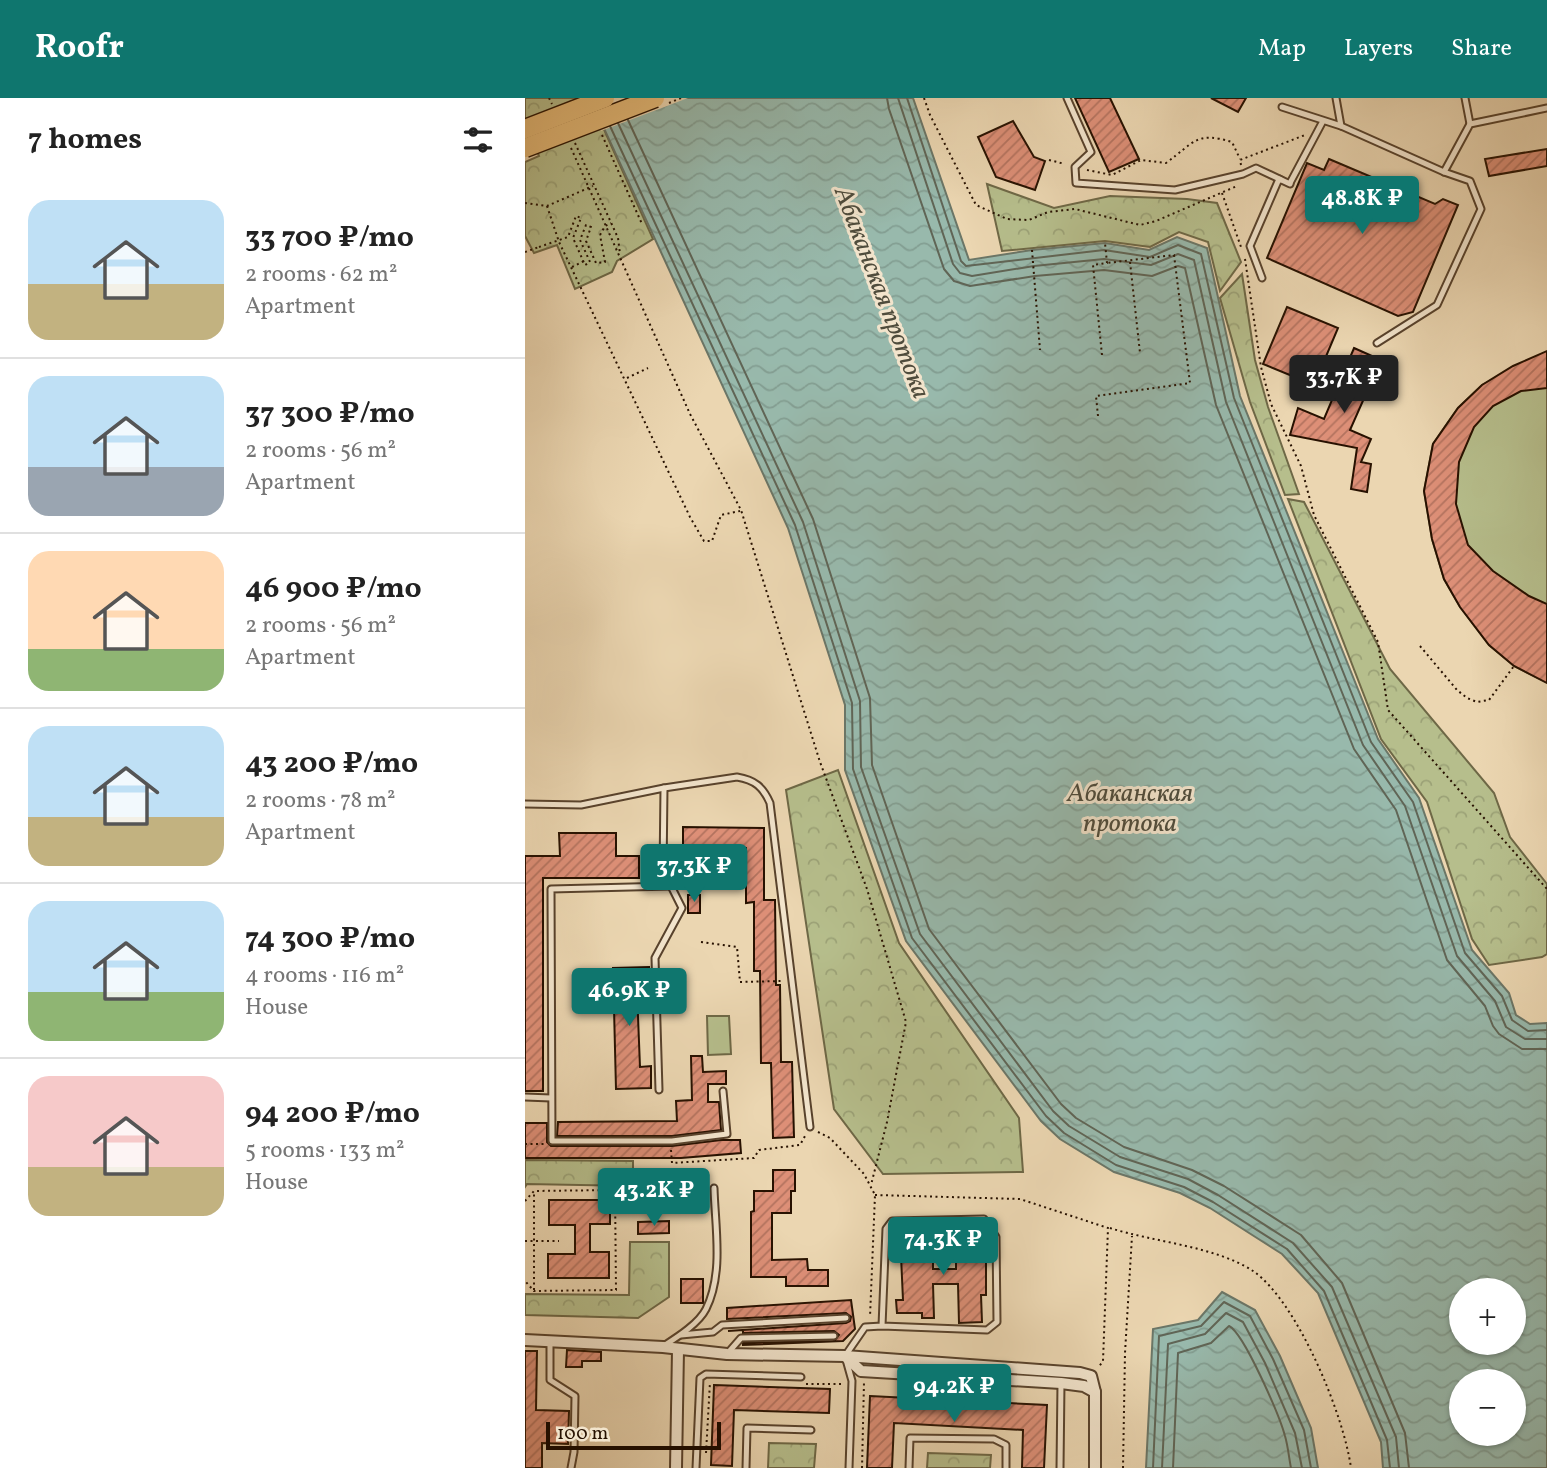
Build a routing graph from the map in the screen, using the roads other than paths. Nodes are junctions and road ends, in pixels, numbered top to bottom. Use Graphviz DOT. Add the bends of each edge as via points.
graph roads {
  1 [pos="605,98"];
  2 [pos="655,98"];
  3 [pos="1067,98"];
  4 [pos="1336,98"];
  5 [pos="1465,98"];
  6 [pos="1282,107"];
  7 [pos="1547,108"];
  8 [pos="1323,121"];
  9 [pos="1470,124"];
  10 [pos="1341,126"];
  11 [pos="525,129"];
  12 [pos="525,148"];
  13 [pos="1444,172"];
  14 [pos="1279,179"];
  15 [pos="1262,278"];
  16 [pos="1377,343"];
  17 [pos="664,788"];
  18 [pos="525,804"];
  19 [pos="671,886"];
  20 [pos="659,1090"];
  21 [pos="723,1091"];
  22 [pos="525,1097"];
  23 [pos="551,1097"];
  24 [pos="810,1128"];
  25 [pos="714,1188"];
  26 [pos="846,1318"];
  27 [pos="882,1326"];
  28 [pos="681,1335"];
  29 [pos="834,1336"];
  30 [pos="525,1340"];
  31 [pos="550,1341"];
  32 [pos="663,1347"];
  33 [pos="678,1350"];
  34 [pos="727,1354"];
  35 [pos="845,1356"];
  36 [pos="801,1377"];
  37 [pos="1061,1383"];
  38 [pos="1095,1392"];
  39 [pos="811,1430"];
  40 [pos="571,1468"];
  41 [pos="676,1468"];
  42 [pos="697,1468"];
  43 [pos="746,1468"];
  44 [pos="849,1468"];
  45 [pos="909,1468"];
  46 [pos="1006,1468"];
  47 [pos="1060,1468"];
  48 [pos="1095,1468"];
  1 -- 11 [label="highway, bridge"];
  2 -- 12 [label="highway, bridge"];
  3 -- 14 [label="lane" via="1091,152 1075,167 1076,183 1175,190 1256,168"];
  4 -- 10 [label="lane"];
  5 -- 9 [label="lane"];
  6 -- 8 [label="lane"];
  7 -- 9 [label="lane"];
  8 -- 10 [label="lane"];
  8 -- 14 [label="lane" via="1290,184"];
  9 -- 13 [label="lane"];
  10 -- 13 [label="lane"];
  13 -- 16 [label="lane" via="1470,181 1481,209 1437,305"];
  14 -- 15 [label="lane" via="1250,246"];
  17 -- 18 [label="lane" via="581,805"];
  17 -- 19 [label="lane" via="663,873"];
  17 -- 24 [label="lane" via="737,777 763,788 770,803"];
  19 -- 20 [label="lane" via="682,908 655,958"];
  19 -- 23 [label="lane" via="551,889"];
  21 -- 23 [label="lane" via="727,1134 673,1141 552,1141"];
  22 -- 23 [label="lane"];
  25 -- 28 [label="lane" via="716,1277 706,1310"];
  26 -- 28 [label="lane" via="722,1325 713,1332"];
  27 -- 27 [label="lane" via="886,1229 892,1221 984,1219 996,1237 997,1322 987,1330"];
  27 -- 35 [label="lane" via="865,1327"];
  28 -- 32 [label="lane"];
  29 -- 34 [label="lane" via="741,1338"];
  30 -- 31 [label="street"];
  31 -- 32 [label="street"];
  31 -- 40 [label="lane" via="550,1380 575,1396"];
  32 -- 33 [label="street"];
  33 -- 34 [label="street"];
  33 -- 41 [label="street"];
  34 -- 35 [label="street"];
  35 -- 37 [label="street" via="861,1371"];
  35 -- 38 [label="street" via="1080,1373 1091,1376"];
  35 -- 44 [label="lane" via="852,1381"];
  36 -- 42 [label="lane" via="706,1374 700,1378"];
  37 -- 38 [label="street"];
  37 -- 47 [label="lane"];
  38 -- 48 [label="street"];
  39 -- 43 [label="lane" via="747,1428"];
  45 -- 46 [label="lane" via="910,1438 994,1439 1006,1445"];
}
